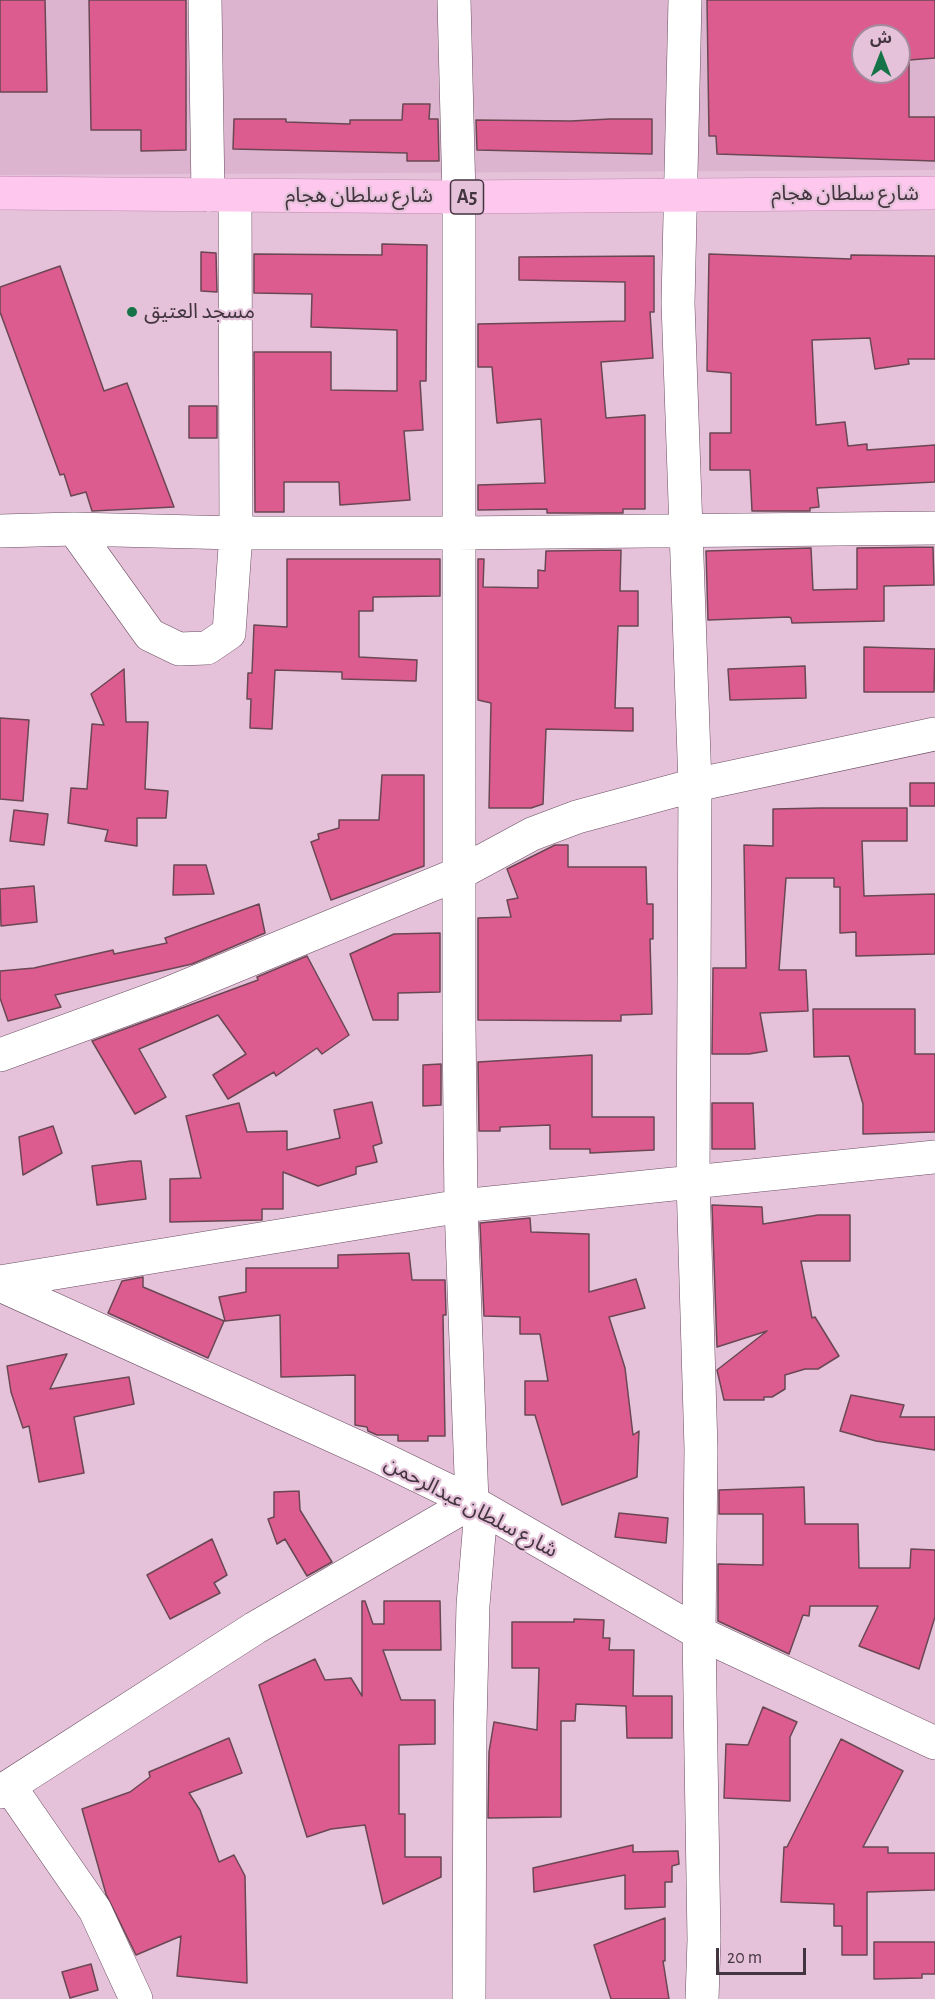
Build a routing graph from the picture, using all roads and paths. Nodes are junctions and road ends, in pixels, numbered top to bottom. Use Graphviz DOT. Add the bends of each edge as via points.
graph roads {
  1 [pos="205,0"];
  2 [pos="454,0"];
  3 [pos="685,0"];
  4 [pos="0,193"];
  5 [pos="935,193"];
  6 [pos="682,195"];
  7 [pos="222,196"];
  8 [pos="459,197"];
  9 [pos="935,528"];
  10 [pos="74,529"];
  11 [pos="686,530"];
  12 [pos="0,531"];
  13 [pos="458,532"];
  14 [pos="236,533"];
  15 [pos="935,734"];
  16 [pos="695,785"];
  17 [pos="458,874"];
  18 [pos="0,1055"];
  19 [pos="935,1157"];
  20 [pos="693,1180"];
  21 [pos="461,1206"];
  22 [pos="0,1283"];
  23 [pos="476,1506"];
  24 [pos="699,1633"];
  25 [pos="935,1743"];
  26 [pos="5,1789"];
  27 [pos="136,1999"];
  28 [pos="469,1999"];
  29 [pos="702,1999"];
  1 -- 7 [label="street"];
  2 -- 8 [label="street"];
  3 -- 6 [label="street"];
  4 -- 7 [label="highway, شارع سلطان هجام / A5"];
  5 -- 6 [label="highway, شارع سلطان هجام / A5"];
  6 -- 8 [label="highway, شارع سلطان هجام / A5"];
  6 -- 11 [label="street" via="678,303"];
  7 -- 8 [label="highway, شارع سلطان هجام / A5"];
  7 -- 14 [label="street"];
  8 -- 13 [label="street"];
  9 -- 11 [label="street"];
  10 -- 12 [label="street"];
  10 -- 14 [label="street"];
  10 -- 14 [label="street" via="150,635 179,649 207,648 229,633"];
  11 -- 13 [label="street"];
  11 -- 16 [label="street"];
  13 -- 14 [label="street"];
  13 -- 17 [label="street"];
  15 -- 16 [label="street"];
  16 -- 17 [label="street" via="577,817 531,834"];
  16 -- 20 [label="street"];
  17 -- 18 [label="street" via="167,994"];
  17 -- 21 [label="street"];
  19 -- 20 [label="street"];
  20 -- 21 [label="street"];
  20 -- 24 [label="street" via="701,1449"];
  21 -- 22 [label="street"];
  21 -- 23 [label="street"];
  22 -- 23 [label="street, شارع سلطان عبدالرحمن" via="370,1453"];
  23 -- 24 [label="street, شارع سلطان عبدالرحمن"];
  23 -- 26 [label="street" via="255,1628"];
  23 -- 28 [label="street"];
  24 -- 25 [label="street, شارع سلطان عبدالرحمن"];
  24 -- 29 [label="street"];
  26 -- 27 [label="street" via="95,1910"];
}
